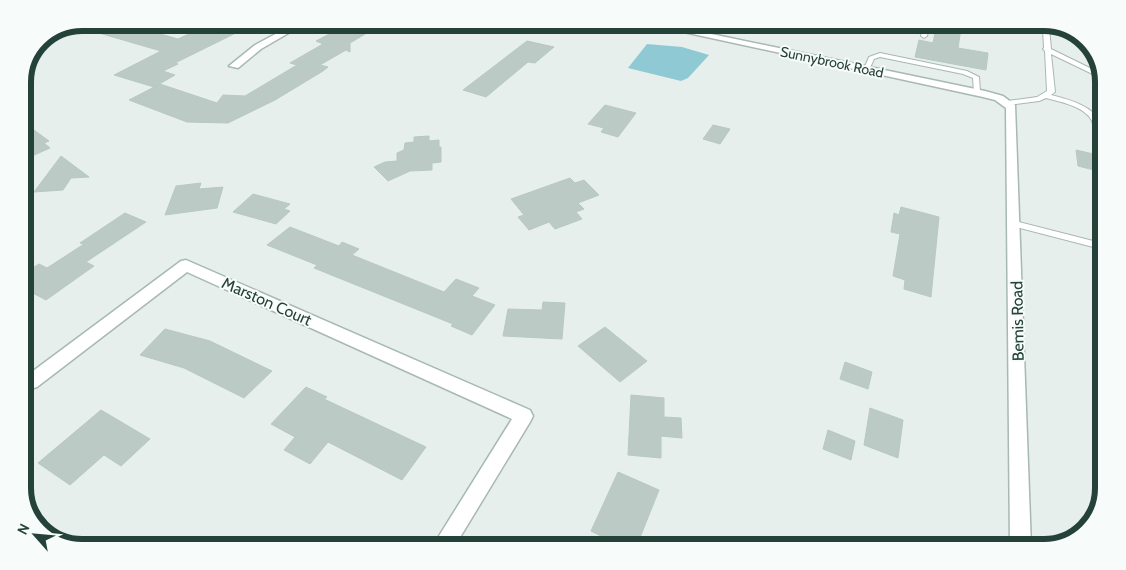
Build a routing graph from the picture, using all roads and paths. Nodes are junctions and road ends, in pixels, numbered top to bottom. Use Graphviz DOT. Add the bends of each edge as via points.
graph roads {
  1 [pos="287,31"];
  2 [pos="684,31"];
  3 [pos="925,31"];
  4 [pos="1046,31"];
  5 [pos="924,36"];
  6 [pos="1046,49"];
  7 [pos="234,66"];
  8 [pos="867,69"];
  9 [pos="1094,73"];
  10 [pos="976,92"];
  11 [pos="1046,96"];
  12 [pos="1006,102"];
  13 [pos="1095,121"];
  14 [pos="1015,224"];
  15 [pos="1095,244"];
  16 [pos="31,382"];
  17 [pos="447,539"];
  18 [pos="1021,539"];
  1 -- 7 [label="street" via="253,50"];
  2 -- 8 [label="street, Sunnybrook Road"];
  3 -- 5 [label="lane"];
  4 -- 6 [label="lane"];
  6 -- 9 [label="lane"];
  6 -- 11 [label="lane" via="1052,86"];
  8 -- 10 [label="street, Sunnybrook Road"];
  8 -- 10 [label="lane" via="871,58 880,56 956,70 976,77"];
  10 -- 12 [label="street, Sunnybrook Road"];
  11 -- 12 [label="lane"];
  11 -- 13 [label="lane" via="1087,112"];
  12 -- 14 [label="street, Bemis Road" via="1013,112"];
  14 -- 15 [label="lane"];
  14 -- 18 [label="street, Bemis Road"];
  16 -- 17 [label="street, Marston Court" via="186,265 524,416"];
}
